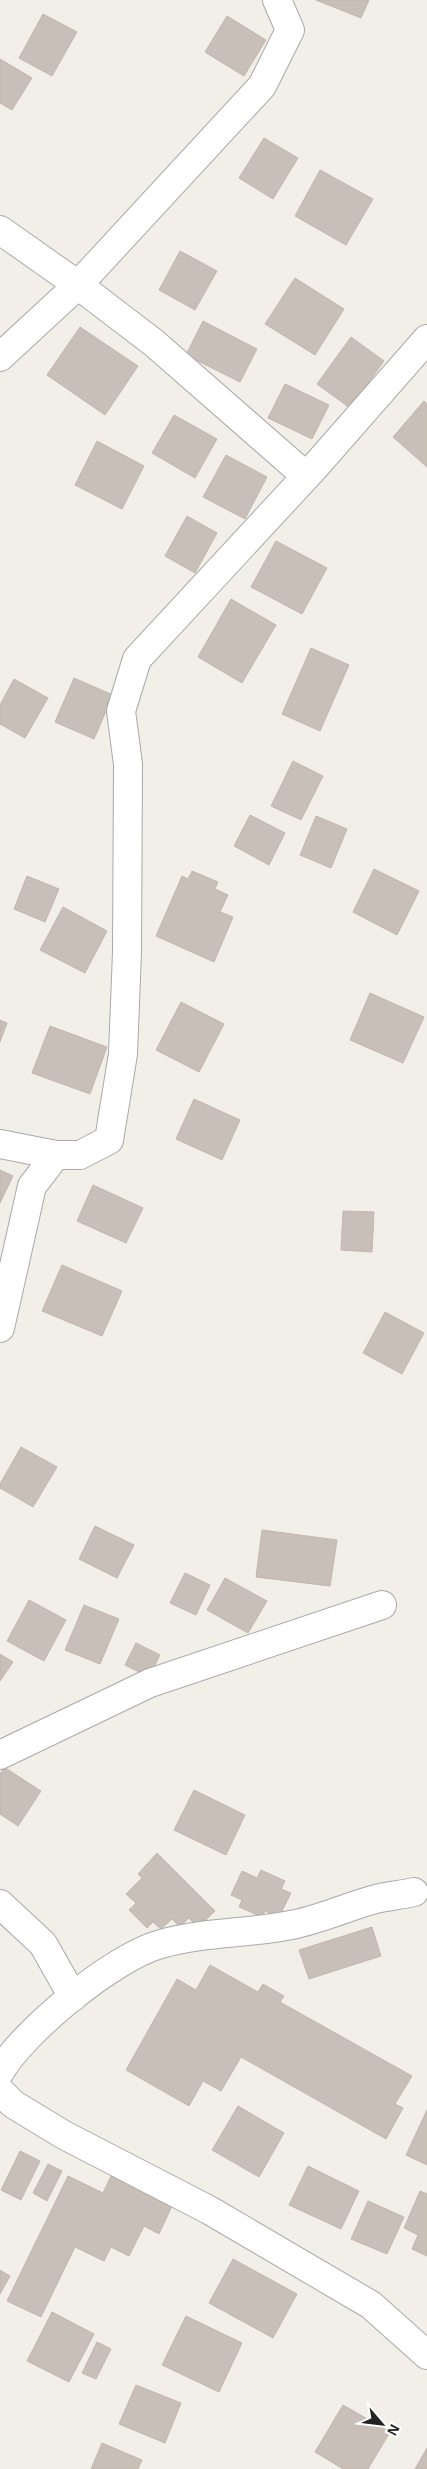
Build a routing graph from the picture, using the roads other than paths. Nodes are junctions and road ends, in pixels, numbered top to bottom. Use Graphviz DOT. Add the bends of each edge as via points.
graph roads {
  1 [pos="278,0"];
  2 [pos="0,230"];
  3 [pos="78,285"];
  4 [pos="427,339"];
  5 [pos="0,357"];
  6 [pos="306,476"];
  7 [pos="0,1144"];
  8 [pos="56,1155"];
  9 [pos="0,1328"];
  10 [pos="382,1605"];
  11 [pos="0,1755"];
  12 [pos="414,1892"];
  13 [pos="0,1904"];
  14 [pos="73,1998"];
  15 [pos="0,2072"];
  16 [pos="0,2091"];
  17 [pos="427,2355"];
  1 -- 3 [label="street" via="290,30 262,86"];
  2 -- 3 [label="street"];
  3 -- 5 [label="street"];
  3 -- 6 [label="street" via="154,343"];
  4 -- 6 [label="street"];
  6 -- 8 [label="street" via="137,659 121,711 128,764 127,952 123,1054 109,1140 80,1155"];
  7 -- 8 [label="street"];
  8 -- 9 [label="street" via="32,1186"];
  10 -- 11 [label="street" via="150,1683"];
  12 -- 14 [label="street" via="378,1898 296,1924 237,1930 160,1944 105,1971"];
  13 -- 14 [label="street" via="44,1944"];
  14 -- 15 [label="street" via="21,2045"];
  16 -- 17 [label="street" via="13,2104 64,2135 209,2210 363,2300"];
}
